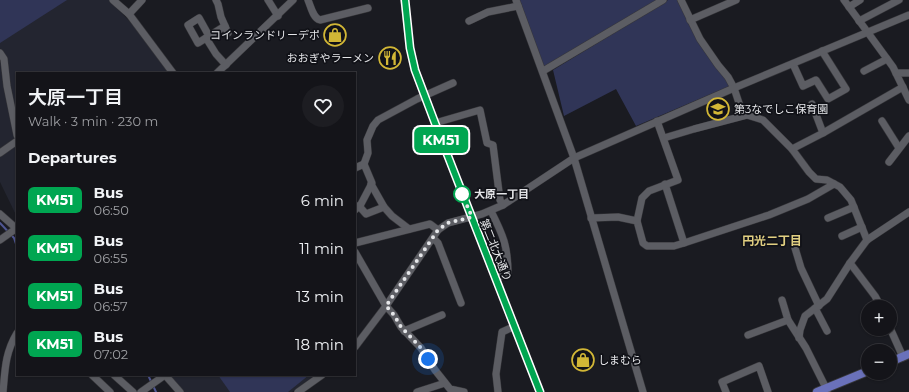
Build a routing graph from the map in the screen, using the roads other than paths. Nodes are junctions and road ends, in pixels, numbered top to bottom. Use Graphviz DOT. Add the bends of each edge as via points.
graph roads {
  1 [pos="114,0"];
  2 [pos="142,0"];
  3 [pos="216,0"];
  4 [pos="268,0"];
  5 [pos="293,0"];
  6 [pos="308,0"];
  7 [pos="404,0"];
  8 [pos="662,0"];
  9 [pos="681,0"];
  10 [pos="736,0"];
  11 [pos="844,0"];
  12 [pos="860,0"];
  13 [pos="899,0"];
  14 [pos="517,3"];
  15 [pos="849,6"];
  16 [pos="368,8"];
  17 [pos="129,14"];
  18 [pos="909,15"];
  19 [pos="278,16"];
  20 [pos="690,20"];
  21 [pos="468,21"];
  22 [pos="859,21"];
  23 [pos="868,33"];
  24 [pos="822,51"];
  25 [pos="0,53"];
  26 [pos="887,59"];
  27 [pos="792,64"];
  28 [pos="226,65"];
  29 [pos="543,71"];
  30 [pos="864,71"];
  31 [pos="172,72"];
  32 [pos="218,72"];
  33 [pos="896,73"];
  34 [pos="909,73"];
  35 [pos="453,83"];
  36 [pos="903,87"];
  37 [pos="734,88"];
  38 [pos="424,95"];
  39 [pos="909,100"];
  40 [pos="812,104"];
  41 [pos="747,115"];
  42 [pos="657,121"];
  43 [pos="882,121"];
  44 [pos="435,123"];
  45 [pos="16,130"];
  46 [pos="823,133"];
  47 [pos="909,136"];
  48 [pos="664,138"];
  49 [pos="16,142"];
  50 [pos="792,148"];
  51 [pos="899,148"];
  52 [pos="0,153"];
  53 [pos="574,158"];
  54 [pos="889,162"];
  55 [pos="364,164"];
  56 [pos="356,168"];
  57 [pos="371,184"];
  58 [pos="665,184"];
  59 [pos="834,184"];
  60 [pos="503,205"];
  61 [pos="384,207"];
  62 [pos="854,207"];
  63 [pos="357,208"];
  64 [pos="491,211"];
  65 [pos="0,214"];
  66 [pos="908,216"];
  67 [pos="472,217"];
  68 [pos="591,218"];
  69 [pos="828,218"];
  70 [pos="638,221"];
  71 [pos="862,227"];
  72 [pos="16,229"];
  73 [pos="409,229"];
  74 [pos="438,230"];
  75 [pos="842,236"];
  76 [pos="3,238"];
  77 [pos="433,238"];
  78 [pos="867,240"];
  79 [pos="356,243"];
  80 [pos="684,243"];
  81 [pos="795,248"];
  82 [pos="356,254"];
  83 [pos="850,263"];
  84 [pos="496,278"];
  85 [pos="782,300"];
  86 [pos="877,300"];
  87 [pos="461,303"];
  88 [pos="386,306"];
  89 [pos="817,307"];
  90 [pos="442,316"];
  91 [pos="788,320"];
  92 [pos="515,326"];
  93 [pos="404,331"];
  94 [pos="827,331"];
  95 [pos="16,335"];
  96 [pos="748,335"];
  97 [pos="895,336"];
  98 [pos="799,338"];
  99 [pos="356,346"];
  100 [pos="906,356"];
  101 [pos="861,374"];
  102 [pos="93,376"];
  103 [pos="115,376"];
  104 [pos="164,376"];
  105 [pos="166,376"];
  106 [pos="321,376"];
  107 [pos="449,388"];
  108 [pos="146,390"];
  109 [pos="826,390"];
  110 [pos="3,392"];
  111 [pos="110,392"];
  112 [pos="133,392"];
  113 [pos="180,392"];
  114 [pos="298,392"];
  115 [pos="417,392"];
  116 [pos="464,392"];
  117 [pos="498,392"];
  118 [pos="540,392"];
  119 [pos="643,392"];
  120 [pos="726,392"];
  121 [pos="768,392"];
  122 [pos="817,392"];
  1 -- 17 [label="street"];
  2 -- 17 [label="street"];
  3 -- 28 [label="street" via="227,30 208,37 216,54"];
  4 -- 19 [label="street"];
  5 -- 19 [label="street"];
  6 -- 16 [label="street" via="318,20"];
  7 -- 38 [label="street, 第二北大通り" via="410,48"];
  8 -- 29 [label="street"];
  9 -- 20 [label="street"];
  10 -- 20 [label="street"];
  11 -- 15 [label="street"];
  12 -- 15 [label="street"];
  13 -- 22 [label="street"];
  14 -- 21 [label="street"];
  14 -- 29 [label="street"];
  15 -- 22 [label="street"];
  17 -- 31 [label="street"];
  18 -- 23 [label="street"];
  19 -- 28 [label="street"];
  20 -- 37 [label="street"];
  22 -- 23 [label="street"];
  23 -- 24 [label="street"];
  23 -- 26 [label="street"];
  24 -- 27 [label="street"];
  24 -- 27 [label="street" via="846,89 828,99 816,80 803,86"];
  25 -- 45 [label="street" via="4,59"];
  26 -- 30 [label="street"];
  26 -- 33 [label="street"];
  27 -- 37 [label="street"];
  28 -- 32 [label="street"];
  29 -- 53 [label="street"];
  33 -- 34 [label="street"];
  33 -- 36 [label="street"];
  35 -- 38 [label="street"];
  36 -- 39 [label="street"];
  36 -- 46 [label="street"];
  37 -- 41 [label="street" via="741,109"];
  37 -- 42 [label="street"];
  38 -- 44 [label="street, 第二北大通り"];
  38 -- 55 [label="street" via="378,120 367,140 368,153"];
  40 -- 46 [label="street"];
  41 -- 48 [label="street"];
  41 -- 50 [label="street" via="763,120"];
  42 -- 48 [label="street"];
  42 -- 53 [label="street"];
  43 -- 51 [label="street"];
  44 -- 60 [label="street" via="480,110 487,143 493,145 500,200"];
  44 -- 67 [label="street, 第二北大通り"];
  46 -- 50 [label="street"];
  47 -- 51 [label="street"];
  48 -- 58 [label="street" via="678,180"];
  49 -- 52 [label="street"];
  50 -- 59 [label="street" via="816,179"];
  51 -- 54 [label="street"];
  53 -- 60 [label="street"];
  53 -- 68 [label="street"];
  55 -- 56 [label="street"];
  55 -- 57 [label="street"];
  57 -- 61 [label="street"];
  57 -- 63 [label="street"];
  58 -- 70 [label="street" via="649,191 642,198"];
  58 -- 80 [label="street"];
  59 -- 62 [label="street" via="840,187"];
  59 -- 80 [label="street" via="808,199 768,215"];
  60 -- 64 [label="street"];
  61 -- 63 [label="street" via="366,214"];
  61 -- 73 [label="street"];
  62 -- 69 [label="street"];
  62 -- 71 [label="street"];
  64 -- 67 [label="street"];
  64 -- 84 [label="street" via="500,228 508,256 508,274"];
  65 -- 72 [label="street"];
  66 -- 78 [label="street"];
  67 -- 74 [label="street" via="448,223"];
  67 -- 84 [label="street, 第二北大通り"];
  68 -- 70 [label="street" via="618,217"];
  68 -- 119 [label="street"];
  70 -- 80 [label="street" via="643,243 647,246 674,246"];
  71 -- 75 [label="street"];
  71 -- 78 [label="street"];
  72 -- 76 [label="street"];
  73 -- 74 [label="street" via="430,224"];
  73 -- 79 [label="street"];
  74 -- 77 [label="street"];
  77 -- 87 [label="street" via="438,243"];
  77 -- 88 [label="street"];
  78 -- 83 [label="street"];
  81 -- 89 [label="street"];
  82 -- 88 [label="street"];
  83 -- 86 [label="street"];
  83 -- 89 [label="street" via="827,299"];
  84 -- 92 [label="street, 第二北大通り"];
  85 -- 91 [label="street"];
  88 -- 93 [label="street"];
  88 -- 99 [label="street"];
  89 -- 94 [label="street"];
  89 -- 98 [label="street" via="806,316"];
  90 -- 93 [label="street"];
  91 -- 96 [label="street"];
  91 -- 98 [label="street"];
  92 -- 117 [label="street" via="502,332 496,374"];
  92 -- 118 [label="street, 第二北大通り"];
  93 -- 107 [label="street" via="421,348"];
  95 -- 110 [label="street" via="6,358"];
  97 -- 100 [label="street"];
  98 -- 109 [label="street"];
  101 -- 109 [label="main road"];
  102 -- 111 [label="street"];
  103 -- 112 [label="street"];
  104 -- 108 [label="street"];
  105 -- 113 [label="street"];
  106 -- 114 [label="street"];
  107 -- 115 [label="street"];
  107 -- 116 [label="street"];
  109 -- 122 [label="main road"];
  120 -- 121 [label="street" via="722,382 759,366"];
}
